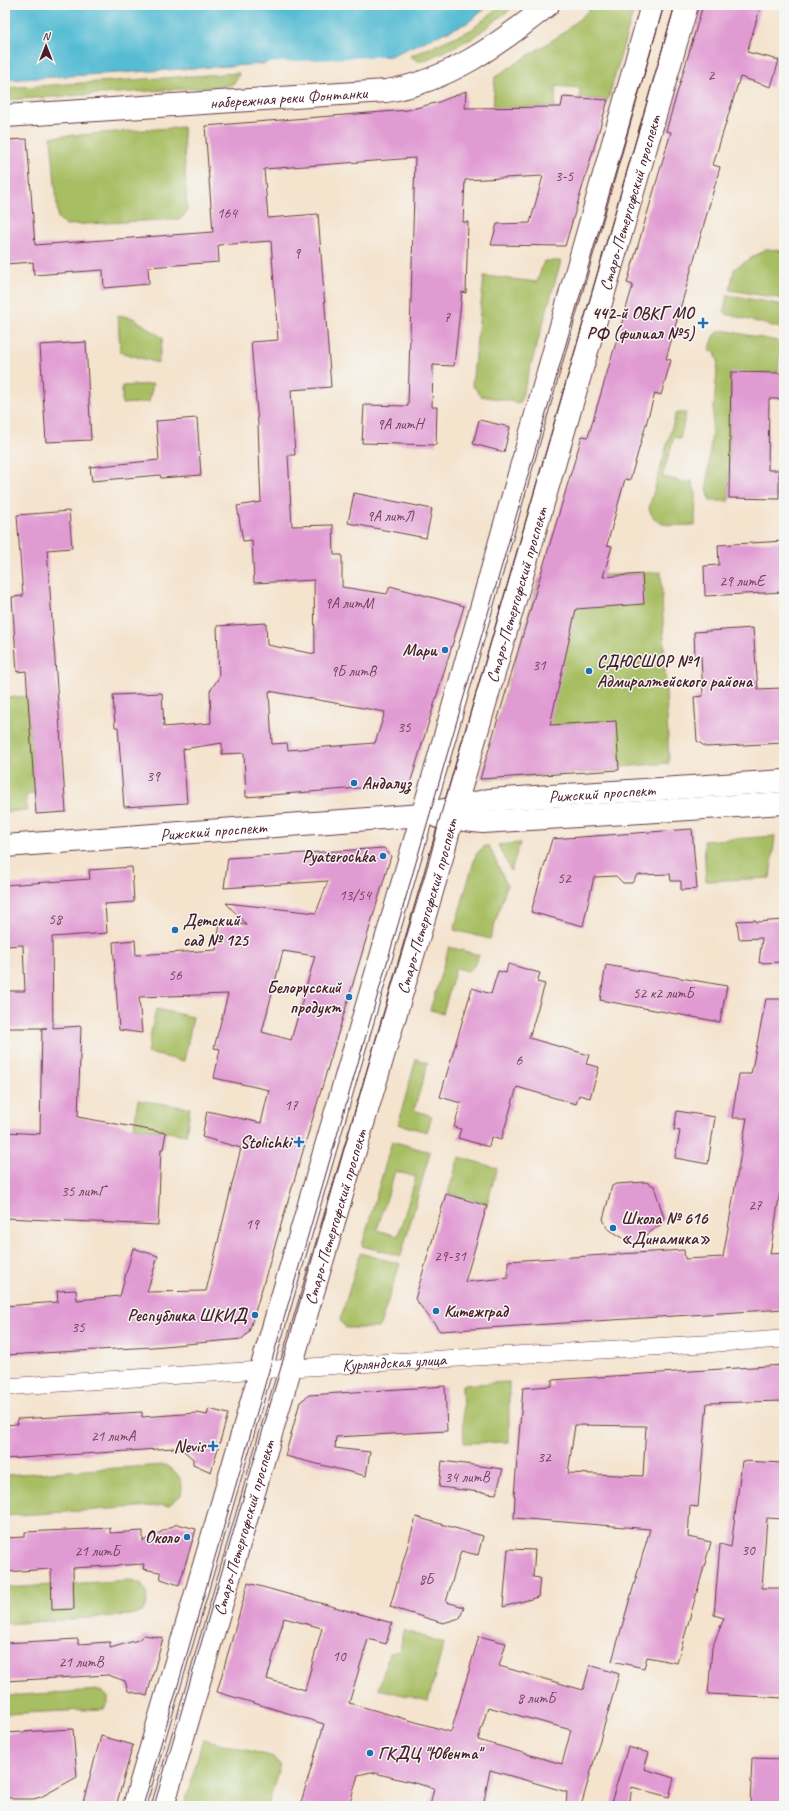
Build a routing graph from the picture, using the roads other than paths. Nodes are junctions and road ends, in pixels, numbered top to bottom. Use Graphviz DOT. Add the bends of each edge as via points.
graph roads {
  1 [pos="548,5"];
  2 [pos="652,5"];
  3 [pos="687,5"];
  4 [pos="5,116"];
  5 [pos="784,781"];
  6 [pos="784,802"];
  7 [pos="453,813"];
  8 [pos="422,815"];
  9 [pos="5,846"];
  10 [pos="784,1339"];
  11 [pos="291,1368"];
  12 [pos="261,1369"];
  13 [pos="5,1387"];
  14 [pos="134,1806"];
  15 [pos="163,1806"];
  1 -- 4 [label="main road, набережная реки Фонтанки" via="472,59 431,79 386,92"];
  2 -- 8 [label="main road, Старо-Петергофский проспект"];
  3 -- 7 [label="main road, Старо-Петергофский проспект"];
  5 -- 7 [label="main road, Рижский проспект" via="489,800"];
  6 -- 7 [label="main road, Рижский проспект" via="483,822"];
  7 -- 8 [label="main road, Рижский проспект"];
  7 -- 11 [label="main road, Старо-Петергофский проспект"];
  8 -- 9 [label="main road, Рижский проспект"];
  8 -- 12 [label="main road, Старо-Петергофский проспект"];
  10 -- 11 [label="street, Курляндская улица"];
  11 -- 12 [label="street, Курляндская улица"];
  11 -- 15 [label="main road, Старо-Петергофский проспект"];
  12 -- 13 [label="street, Курляндская улица"];
  12 -- 14 [label="main road, Старо-Петергофский проспект"];
}
